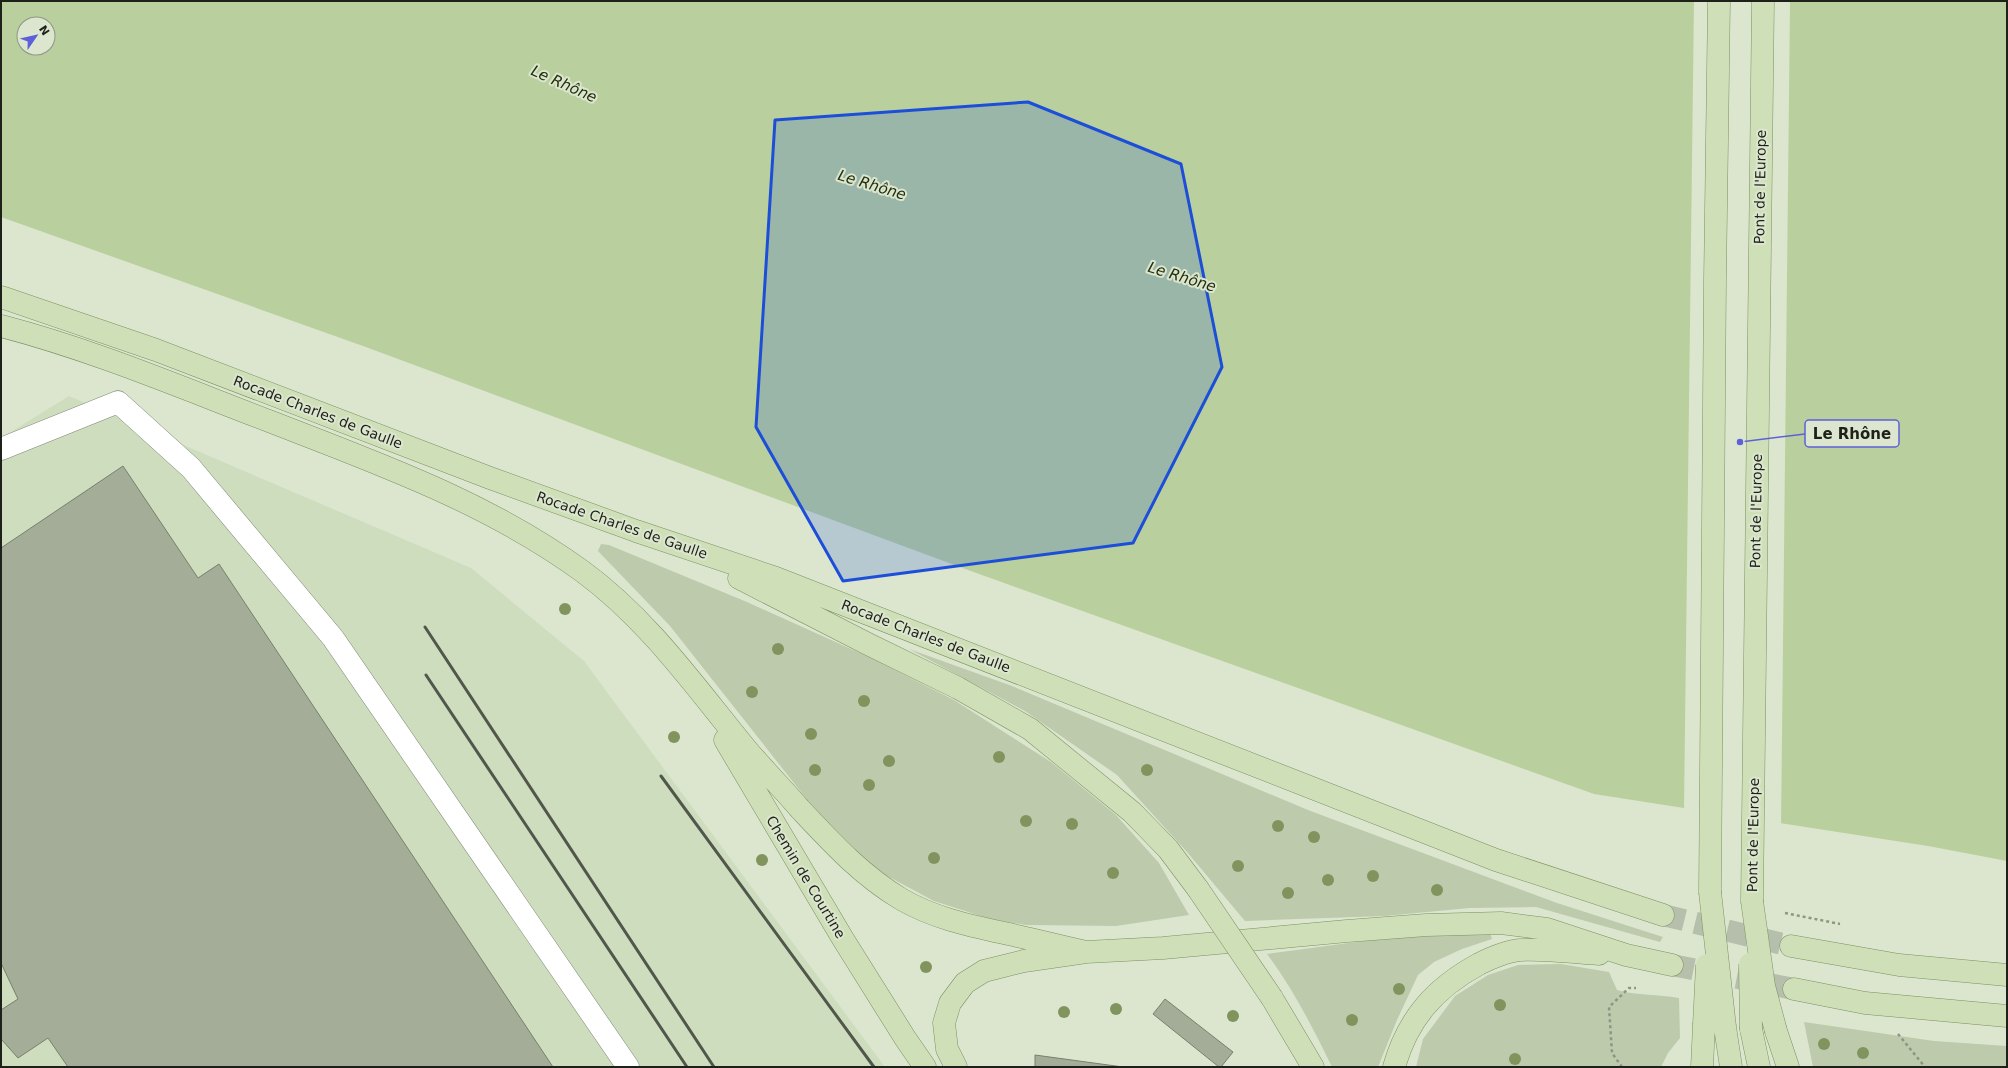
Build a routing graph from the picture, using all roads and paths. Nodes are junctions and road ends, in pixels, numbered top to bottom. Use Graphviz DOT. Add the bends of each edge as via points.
graph roads {
  1 [pos="1719,1"];
  2 [pos="1763,1"];
  3 [pos="1,297"];
  4 [pos="1,326"];
  5 [pos="1,450"];
  6 [pos="636,531"];
  7 [pos="693,683"];
  8 [pos="1752,901"];
  9 [pos="1785,913"];
  10 [pos="1663,915"];
  11 [pos="1848,925"];
  12 [pos="1790,946"];
  13 [pos="1086,952"];
  14 [pos="1626,955"];
  15 [pos="1672,965"];
  16 [pos="2007,975"];
  17 [pos="1637,988"];
  18 [pos="1794,989"];
  19 [pos="2007,1016"];
  20 [pos="1714,1026"];
  21 [pos="628,1067"];
  22 [pos="925,1067"];
  23 [pos="956,1067"];
  24 [pos="1313,1067"];
  25 [pos="1394,1067"];
  26 [pos="1622,1067"];
  27 [pos="1702,1067"];
  28 [pos="1731,1067"];
  29 [pos="1759,1067"];
  30 [pos="1788,1067"];
  1 -- 20 [label="main road, bridge" via="1710,892"];
  2 -- 8 [label="main road, Pont de l'Europe"];
  3 -- 6 [label="main road, Rocade Charles de Gaulle" via="156,350"];
  4 -- 7 [label="main road" via="47,338 146,373 446,492 522,532 583,572 618,600 655,636"];
  5 -- 21 [label="lane" via="118,402 191,468 333,638"];
  6 -- 10 [label="main road, Rocade Charles de Gaulle" via="776,578 929,636 1496,860"];
  6 -- 24 [label="main road, bridge" via="764,590 958,688 1030,730 1132,812 1168,849 1272,998"];
  7 -- 13 [label="main road" via="750,753 833,845 866,875 889,891 933,916"];
  7 -- 22 [label="main road, Chemin de Courtine" via="843,939"];
  8 -- 29 [label="main road, bridge" via="1751,1029"];
  8 -- 30 [label="main road, bridge" via="1764,986"];
  9 -- 11 [label="path"];
  12 -- 16 [label="main road" via="1899,965"];
  13 -- 14 [label="main road" via="1163,948 1426,925 1501,923 1547,929"];
  13 -- 23 [label="main road" via="1000,966 984,971 965,983 950,1003 944,1023 947,1049"];
  14 -- 15 [label="main road"];
  14 -- 25 [label="main road" via="1519,950 1490,958 1463,973 1433,996 1410,1028"];
  17 -- 26 [label="path" via="1629,988 1609,1007 1612,1052"];
  18 -- 19 [label="main road" via="1865,1003"];
  20 -- 27 [label="main road"];
  20 -- 28 [label="main road"];
}
